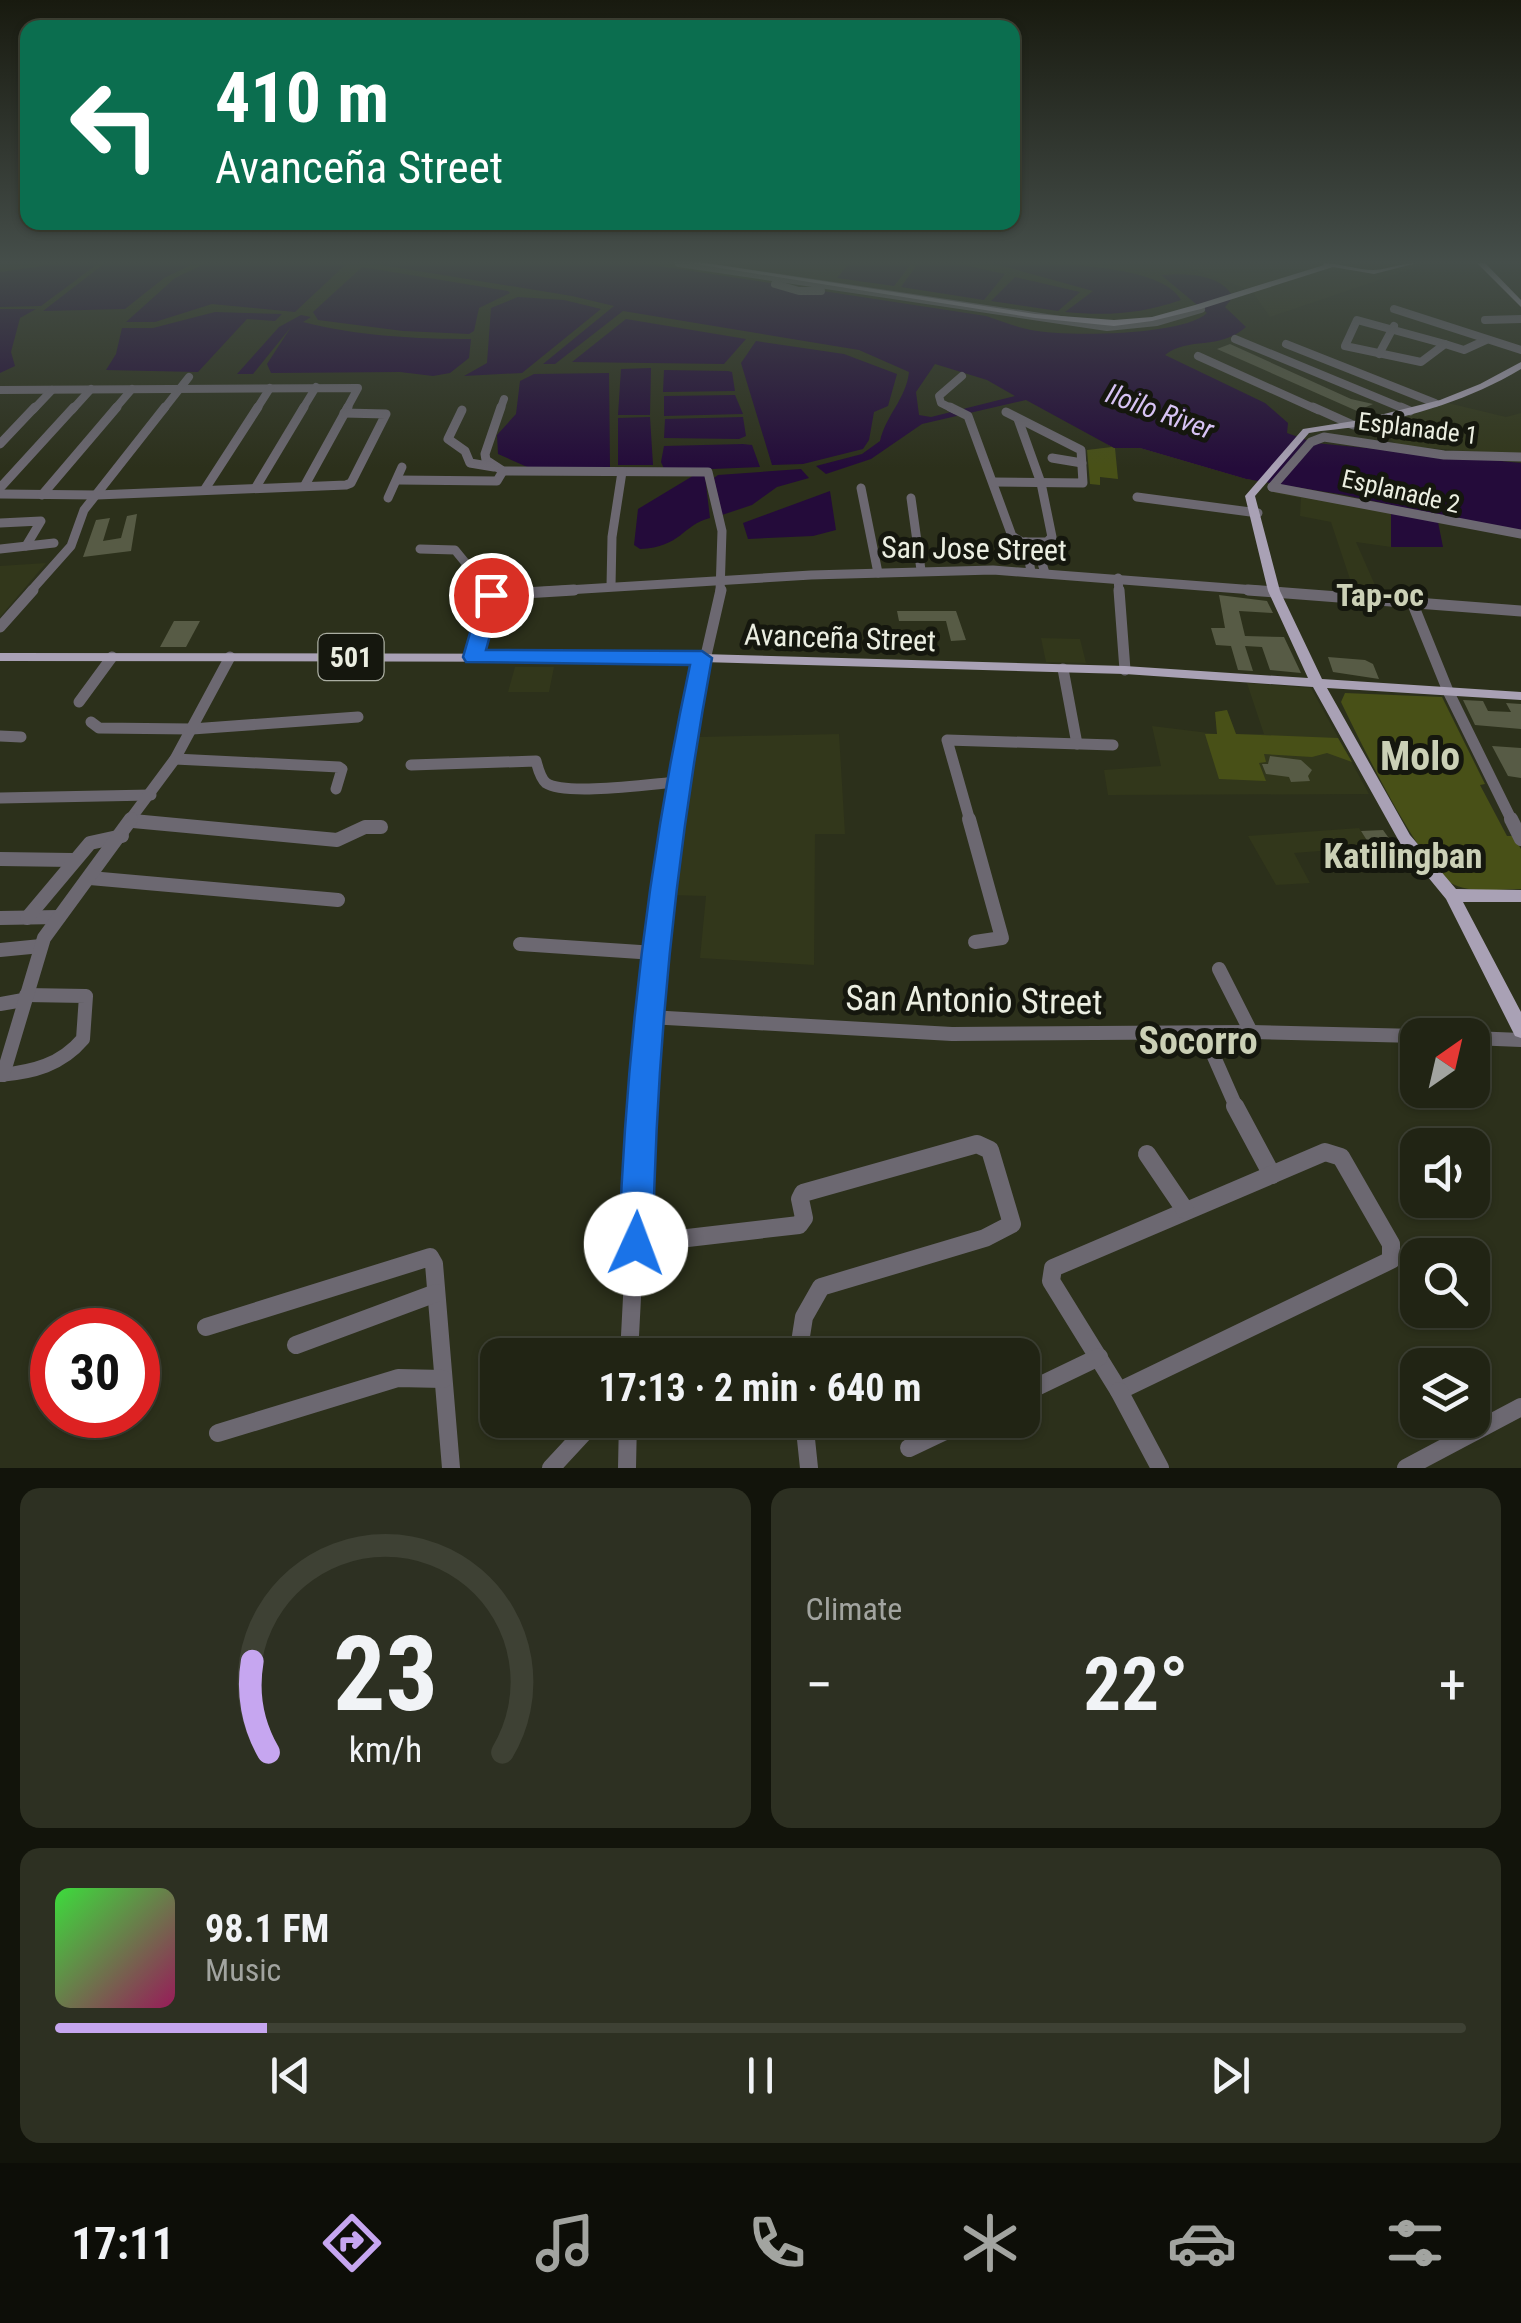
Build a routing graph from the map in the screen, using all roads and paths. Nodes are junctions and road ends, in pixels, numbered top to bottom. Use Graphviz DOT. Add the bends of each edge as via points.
graph roads {
  1 [pos="1350,332"];
  2 [pos="1391,332"];
  3 [pos="1411,332"];
  4 [pos="1466,332"];
  5 [pos="1235,339"];
  6 [pos="1486,340"];
  7 [pos="1446,343"];
  8 [pos="1286,344"];
  9 [pos="1521,350"];
  10 [pos="1206,353"];
  11 [pos="1379,354"];
  12 [pos="1521,366"];
  13 [pos="962,376"];
  14 [pos="189,377"];
  15 [pos="316,387"];
  16 [pos="180,388"];
  17 [pos="270,388"];
  18 [pos="132,389"];
  19 [pos="0,390"];
  20 [pos="52,390"];
  21 [pos="90,390"];
  22 [pos="504,399"];
  23 [pos="1435,404"];
  24 [pos="462,410"];
  25 [pos="1407,411"];
  26 [pos="1006,412"];
  27 [pos="344,413"];
  28 [pos="1018,419"];
  29 [pos="1353,424"];
  30 [pos="1307,437"];
  31 [pos="1062,440"];
  32 [pos="0,444"];
  33 [pos="1521,457"];
  34 [pos="1082,462"];
  35 [pos="402,467"];
  36 [pos="503,470"];
  37 [pos="622,472"];
  38 [pos="398,480"];
  39 [pos="992,482"];
  40 [pos="1041,483"];
  41 [pos="305,484"];
  42 [pos="256,487"];
  43 [pos="861,488"];
  44 [pos="205,489"];
  45 [pos="0,491"];
  46 [pos="42,496"];
  47 [pos="97,496"];
  48 [pos="1137,497"];
  49 [pos="388,498"];
  50 [pos="911,498"];
  51 [pos="1258,513"];
  52 [pos="0,523"];
  53 [pos="1521,534"];
  54 [pos="1031,542"];
  55 [pos="54,543"];
  56 [pos="26,546"];
  57 [pos="0,548"];
  58 [pos="420,549"];
  59 [pos="921,570"];
  60 [pos="878,572"];
  61 [pos="1031,572"];
  62 [pos="1044,573"];
  63 [pos="1118,578"];
  64 [pos="722,581"];
  65 [pos="611,586"];
  66 [pos="1274,591"];
  67 [pos="491,595"];
  68 [pos="1412,602"];
  69 [pos="1521,611"];
  70 [pos="0,626"];
  71 [pos="230,657"];
  72 [pos="473,657"];
  73 [pos="0,658"];
  74 [pos="112,658"];
  75 [pos="702,658"];
  76 [pos="1063,669"];
  77 [pos="1125,670"];
  78 [pos="1318,684"];
  79 [pos="1448,691"];
  80 [pos="1521,696"];
  81 [pos="79,702"];
  82 [pos="358,717"];
  83 [pos="91,722"];
  84 [pos="192,729"];
  85 [pos="0,736"];
  86 [pos="22,736"];
  87 [pos="1076,744"];
  88 [pos="1113,744"];
  89 [pos="175,759"];
  90 [pos="411,765"];
  91 [pos="677,782"];
  92 [pos="336,789"];
  93 [pos="151,795"];
  94 [pos="0,798"];
  95 [pos="133,821"];
  96 [pos="381,827"];
  97 [pos="122,836"];
  98 [pos="1521,839"];
  99 [pos="0,859"];
  100 [pos="72,860"];
  101 [pos="90,878"];
  102 [pos="1452,895"];
  103 [pos="1521,896"];
  104 [pos="338,900"];
  105 [pos="59,917"];
  106 [pos="0,918"];
  107 [pos="27,918"];
  108 [pos="975,942"];
  109 [pos="520,944"];
  110 [pos="41,946"];
  111 [pos="0,950"];
  112 [pos="655,952"];
  113 [pos="1219,969"];
  114 [pos="25,998"];
  115 [pos="0,1004"];
  116 [pos="649,1017"];
  117 [pos="1521,1030"];
  118 [pos="1250,1032"];
  119 [pos="1204,1034"];
  120 [pos="1400,1036"];
  121 [pos="1490,1039"];
  122 [pos="1521,1040"];
  123 [pos="1,1075"];
  124 [pos="1147,1154"];
  125 [pos="1272,1175"];
  126 [pos="1186,1210"];
  127 [pos="636,1244"];
  128 [pos="436,1292"];
  129 [pos="206,1327"];
  130 [pos="631,1338"];
  131 [pos="801,1338"];
  132 [pos="296,1346"];
  133 [pos="1099,1358"];
  134 [pos="444,1379"];
  135 [pos="1040,1386"];
  136 [pos="1119,1391"];
  137 [pos="1521,1407"];
  138 [pos="218,1433"];
  139 [pos="579,1438"];
  140 [pos="628,1438"];
  141 [pos="806,1438"];
  142 [pos="930,1438"];
  143 [pos="909,1448"];
  144 [pos="450,1468"];
  145 [pos="551,1468"];
  146 [pos="627,1468"];
  147 [pos="809,1468"];
  148 [pos="1160,1468"];
  149 [pos="1406,1468"];
  1 -- 11 [label="street" via="1345,346"];
  2 -- 11 [label="street"];
  3 -- 7 [label="street"];
  4 -- 6 [label="street"];
  5 -- 25 [label="street"];
  6 -- 7 [label="street" via="1464,350"];
  6 -- 9 [label="street"];
  7 -- 11 [label="street" via="1421,362"];
  8 -- 23 [label="street"];
  10 -- 29 [label="street" via="1198,356"];
  12 -- 23 [label="main road"];
  13 -- 39 [label="street" via="939,396 968,416"];
  14 -- 16 [label="street"];
  15 -- 17 [label="street"];
  15 -- 27 [label="street" via="358,388"];
  15 -- 42 [label="street"];
  16 -- 17 [label="street"];
  16 -- 18 [label="street"];
  16 -- 47 [label="street"];
  17 -- 44 [label="street"];
  18 -- 21 [label="street"];
  18 -- 46 [label="street"];
  19 -- 20 [label="street"];
  20 -- 21 [label="street"];
  20 -- 32 [label="street"];
  21 -- 45 [label="street"];
  22 -- 36 [label="street" via="484,458"];
  23 -- 25 [label="main road"];
  24 -- 36 [label="street" via="448,439 470,463"];
  25 -- 29 [label="main road"];
  26 -- 28 [label="street"];
  27 -- 41 [label="street"];
  27 -- 41 [label="street" via="386,414 351,482"];
  28 -- 31 [label="street"];
  28 -- 40 [label="street"];
  29 -- 30 [label="main road"];
  30 -- 33 [label="street, Esplanade 1"];
  30 -- 51 [label="main road" via="1256,486 1250,496"];
  30 -- 53 [label="street, Esplanade 2" via="1273,486"];
  31 -- 34 [label="street" via="1081,450"];
  31 -- 34 [label="street" via="1051,444 1052,456"];
  34 -- 40 [label="street" via="1083,483"];
  35 -- 38 [label="street"];
  36 -- 37 [label="street"];
  36 -- 38 [label="street" via="498,482"];
  37 -- 64 [label="street" via="711,474 722,531"];
  37 -- 65 [label="street"];
  38 -- 49 [label="street"];
  39 -- 40 [label="street"];
  39 -- 54 [label="street" via="1012,536"];
  40 -- 54 [label="street" via="1052,537"];
  41 -- 42 [label="street"];
  42 -- 44 [label="street"];
  43 -- 60 [label="street"];
  44 -- 47 [label="street"];
  45 -- 46 [label="street"];
  46 -- 47 [label="street"];
  47 -- 70 [label="street" via="84,510 71,546"];
  48 -- 51 [label="street"];
  50 -- 59 [label="street"];
  51 -- 66 [label="main road"];
  52 -- 56 [label="street" via="40,522"];
  54 -- 61 [label="street"];
  54 -- 62 [label="street"];
  55 -- 56 [label="street"];
  56 -- 57 [label="street"];
  58 -- 67 [label="street" via="455,550 473,572 494,577"];
  59 -- 60 [label="street, San Jose Street"];
  59 -- 61 [label="street, San Jose Street"];
  60 -- 64 [label="street, San Jose Street"];
  61 -- 62 [label="street, San Jose Street"];
  62 -- 63 [label="street, San Jose Street"];
  63 -- 66 [label="street, San Jose Street"];
  63 -- 77 [label="street"];
  64 -- 65 [label="street, San Jose Street"];
  64 -- 75 [label="street"];
  65 -- 67 [label="street, San Jose Street"];
  66 -- 68 [label="street, San Jose Street"];
  66 -- 78 [label="main road"];
  67 -- 72 [label="street"];
  68 -- 69 [label="street, San Jose Street"];
  68 -- 79 [label="street"];
  71 -- 72 [label="main road, Avanceña Street / 501"];
  71 -- 74 [label="main road, Avanceña Street / 501"];
  71 -- 84 [label="street"];
  72 -- 75 [label="main road, Avanceña Street / 501"];
  73 -- 74 [label="main road, Avanceña Street / 501"];
  74 -- 81 [label="street"];
  75 -- 76 [label="main road, Avanceña Street / 501"];
  75 -- 91 [label="street"];
  76 -- 77 [label="main road, Avanceña Street / 501"];
  76 -- 87 [label="street"];
  77 -- 78 [label="main road, Avanceña Street / 501"];
  78 -- 79 [label="main road, 501"];
  78 -- 102 [label="main road" via="1405,838"];
  79 -- 80 [label="main road, 501"];
  79 -- 98 [label="street"];
  82 -- 84 [label="street"];
  83 -- 84 [label="street" via="99,728"];
  84 -- 89 [label="street"];
  85 -- 86 [label="street"];
  87 -- 88 [label="street"];
  87 -- 108 [label="street" via="947,740 1002,938"];
  89 -- 92 [label="street" via="339,767"];
  89 -- 93 [label="street"];
  90 -- 91 [label="street" via="536,762 549,785 586,789"];
  91 -- 112 [label="street"];
  93 -- 94 [label="street"];
  93 -- 95 [label="street"];
  95 -- 96 [label="street" via="337,840"];
  95 -- 97 [label="street"];
  97 -- 100 [label="street" via="95,839"];
  97 -- 101 [label="street"];
  99 -- 100 [label="street"];
  100 -- 107 [label="street"];
  101 -- 104 [label="street"];
  101 -- 105 [label="street"];
  102 -- 103 [label="main road"];
  102 -- 117 [label="main road"];
  105 -- 107 [label="street"];
  105 -- 110 [label="street"];
  106 -- 107 [label="street"];
  109 -- 112 [label="street"];
  110 -- 111 [label="street"];
  110 -- 114 [label="street"];
  112 -- 116 [label="street"];
  113 -- 118 [label="street"];
  114 -- 115 [label="street"];
  114 -- 123 [label="street"];
  114 -- 123 [label="street" via="86,996 85,1031 77,1047 44,1068"];
  116 -- 119 [label="street, San Antonio Street" via="952,1034"];
  116 -- 127 [label="street"];
  118 -- 119 [label="street, San Antonio Street"];
  118 -- 120 [label="street, San Antonio Street"];
  119 -- 125 [label="street"];
  121 -- 122 [label="street"];
  124 -- 126 [label="street"];
  125 -- 126 [label="street"];
  125 -- 136 [label="street" via="1325,1152 1341,1157 1391,1244 1392,1260"];
  126 -- 133 [label="street" via="1053,1268 1052,1281"];
  127 -- 130 [label="street"];
  127 -- 131 [label="street" via="799,1225 802,1193 962,1147 990,1150 1012,1224 821,1287 804,1316"];
  128 -- 129 [label="street" via="434,1264 425,1256"];
  128 -- 132 [label="street"];
  128 -- 134 [label="street"];
  133 -- 135 [label="street"];
  133 -- 136 [label="street"];
  134 -- 138 [label="street" via="398,1378"];
  134 -- 144 [label="street"];
  136 -- 148 [label="street"];
  137 -- 149 [label="street"];
  139 -- 145 [label="street"];
  140 -- 146 [label="street"];
  141 -- 147 [label="street"];
  142 -- 143 [label="street"];
}
